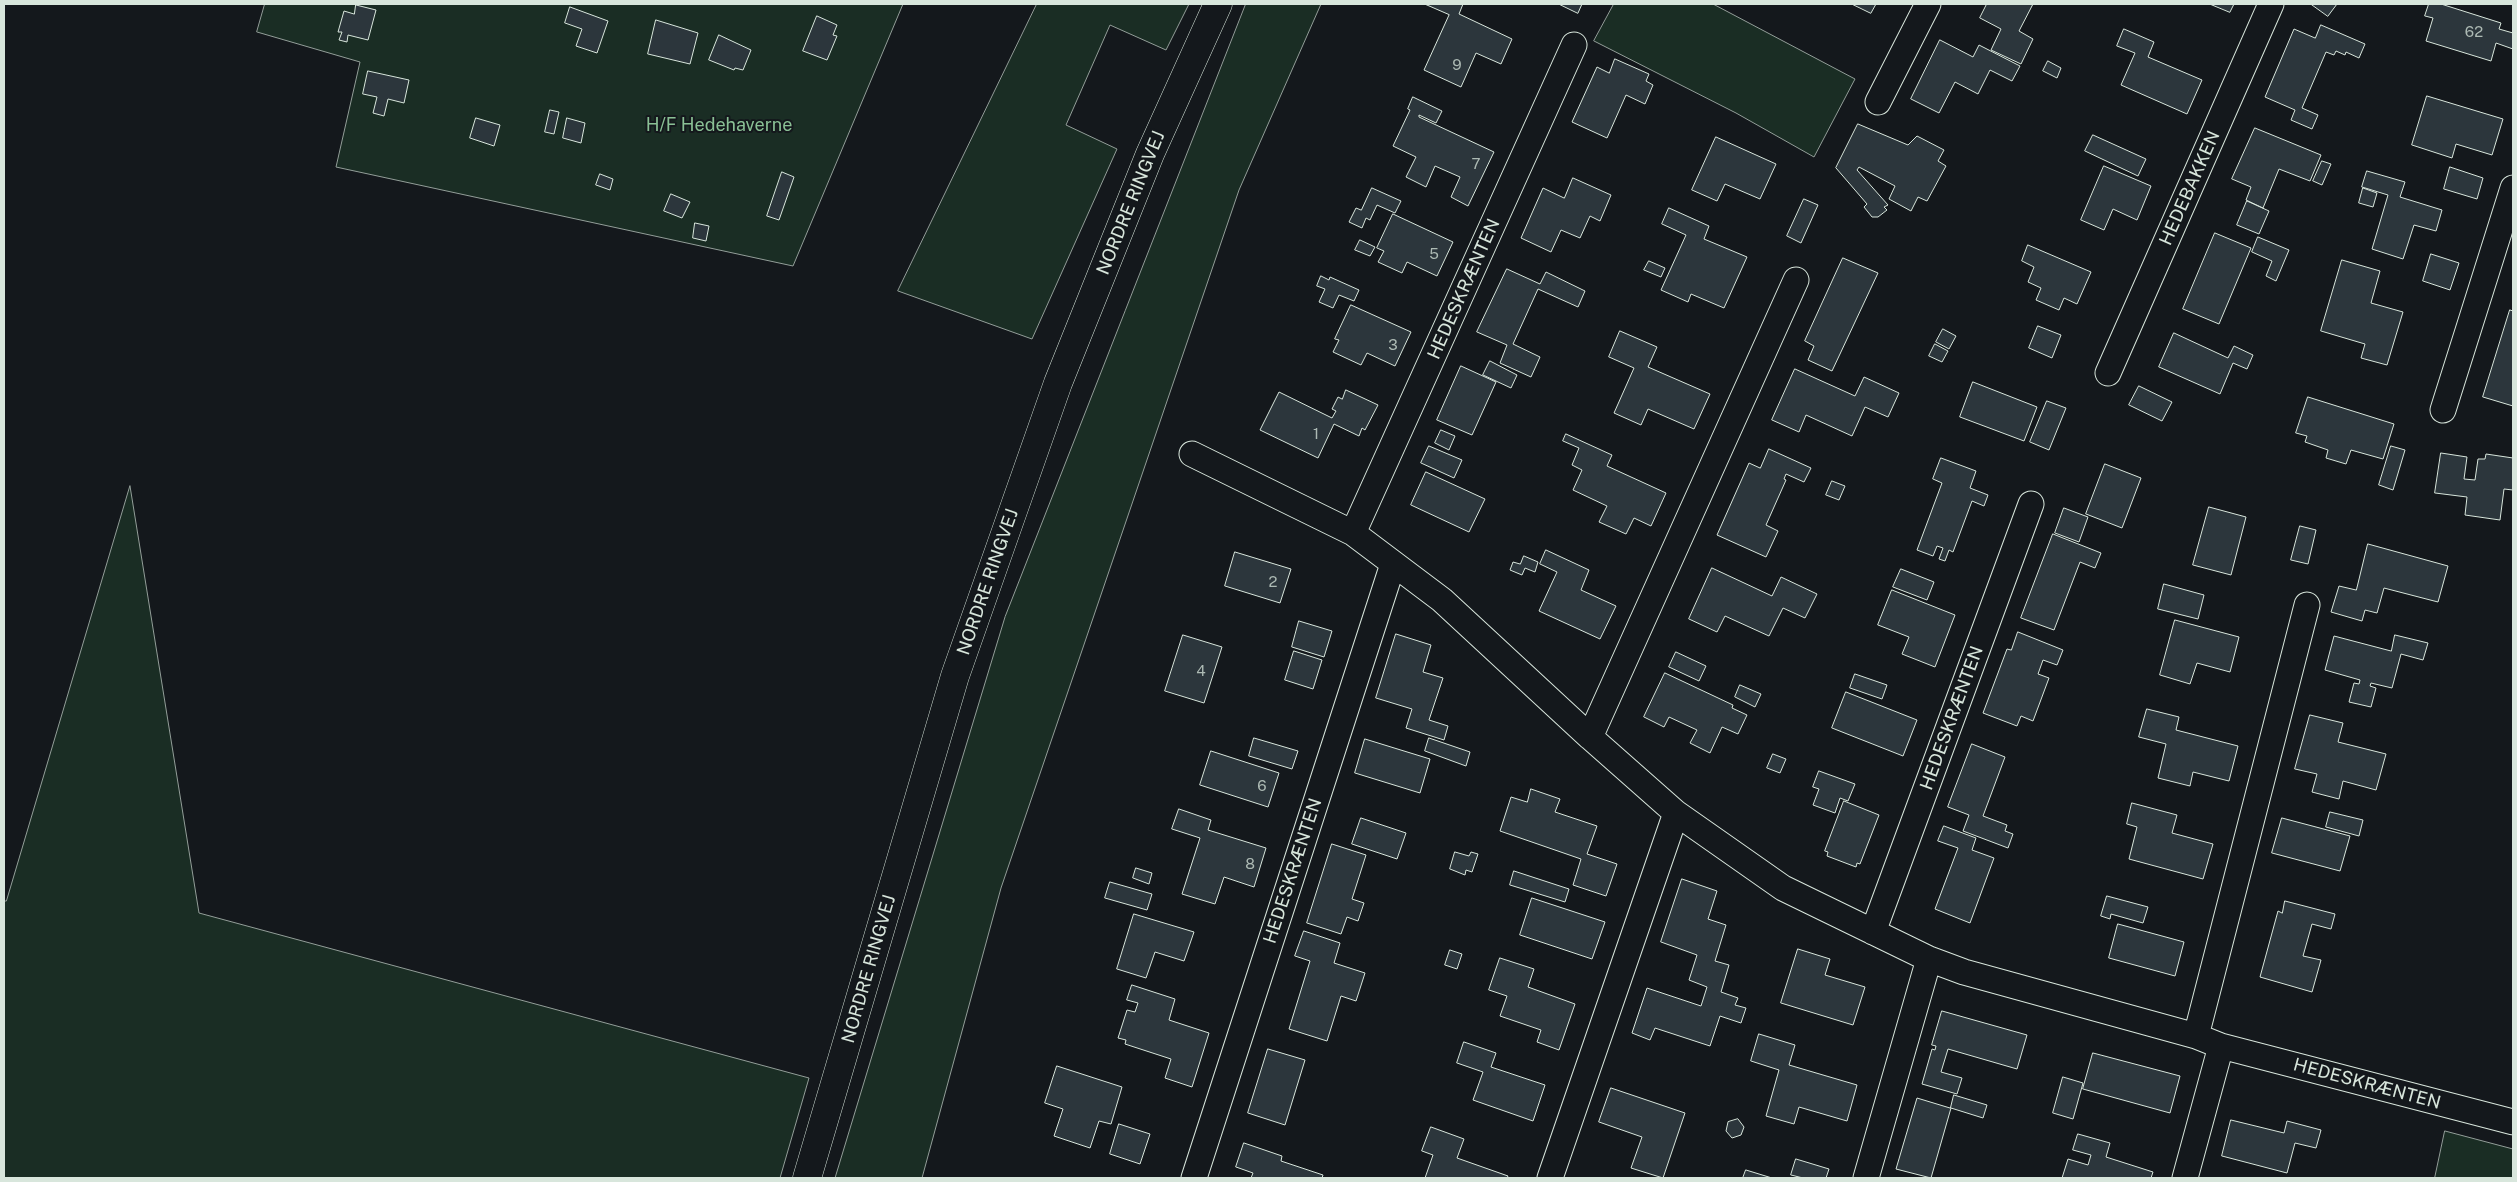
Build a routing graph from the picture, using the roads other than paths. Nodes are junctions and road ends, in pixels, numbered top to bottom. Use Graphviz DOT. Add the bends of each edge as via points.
graph roads {
  1 [pos="1218,4"];
  2 [pos="1928,4"];
  3 [pos="2271,4"];
  4 [pos="1574,45"];
  5 [pos="1878,102"];
  6 [pos="2513,188"];
  7 [pos="1796,280"];
  8 [pos="2108,373"];
  9 [pos="2443,410"];
  10 [pos="1192,454"];
  11 [pos="2031,504"];
  12 [pos="1354,533"];
  13 [pos="1393,564"];
  14 [pos="2308,605"];
  15 [pos="1590,737"];
  16 [pos="1676,813"];
  17 [pos="1873,932"];
  18 [pos="1929,959"];
  19 [pos="2196,1036"];
  20 [pos="2221,1046"];
  21 [pos="2513,1122"];
  22 [pos="807,1178"];
  23 [pos="1194,1178"];
  24 [pos="1550,1178"];
  25 [pos="1866,1178"];
  26 [pos="2185,1178"];
  1 -- 22 [label="main road, NORDRE RINGVEJ" via="1150,154 1058,383 955,676"];
  2 -- 5 [label="street"];
  3 -- 8 [label="street, HEDEBAKKEN"];
  4 -- 12 [label="street, HEDESKRÆNTEN"];
  6 -- 9 [label="street"];
  7 -- 15 [label="street"];
  10 -- 12 [label="street, HEDESKRÆNTEN"];
  11 -- 17 [label="street, HEDESKRÆNTEN"];
  12 -- 13 [label="street, HEDESKRÆNTEN"];
  13 -- 15 [label="street, HEDESKRÆNTEN" via="1442,600"];
  13 -- 23 [label="street, HEDESKRÆNTEN"];
  14 -- 19 [label="street"];
  15 -- 16 [label="street, HEDESKRÆNTEN"];
  16 -- 17 [label="street, HEDESKRÆNTEN" via="1783,888"];
  16 -- 24 [label="street"];
  17 -- 18 [label="street, HEDESKRÆNTEN"];
  18 -- 19 [label="street, HEDESKRÆNTEN" via="1964,972"];
  18 -- 25 [label="street"];
  19 -- 20 [label="street, HEDESKRÆNTEN"];
  20 -- 21 [label="street, HEDESKRÆNTEN"];
  20 -- 26 [label="street"];
}
